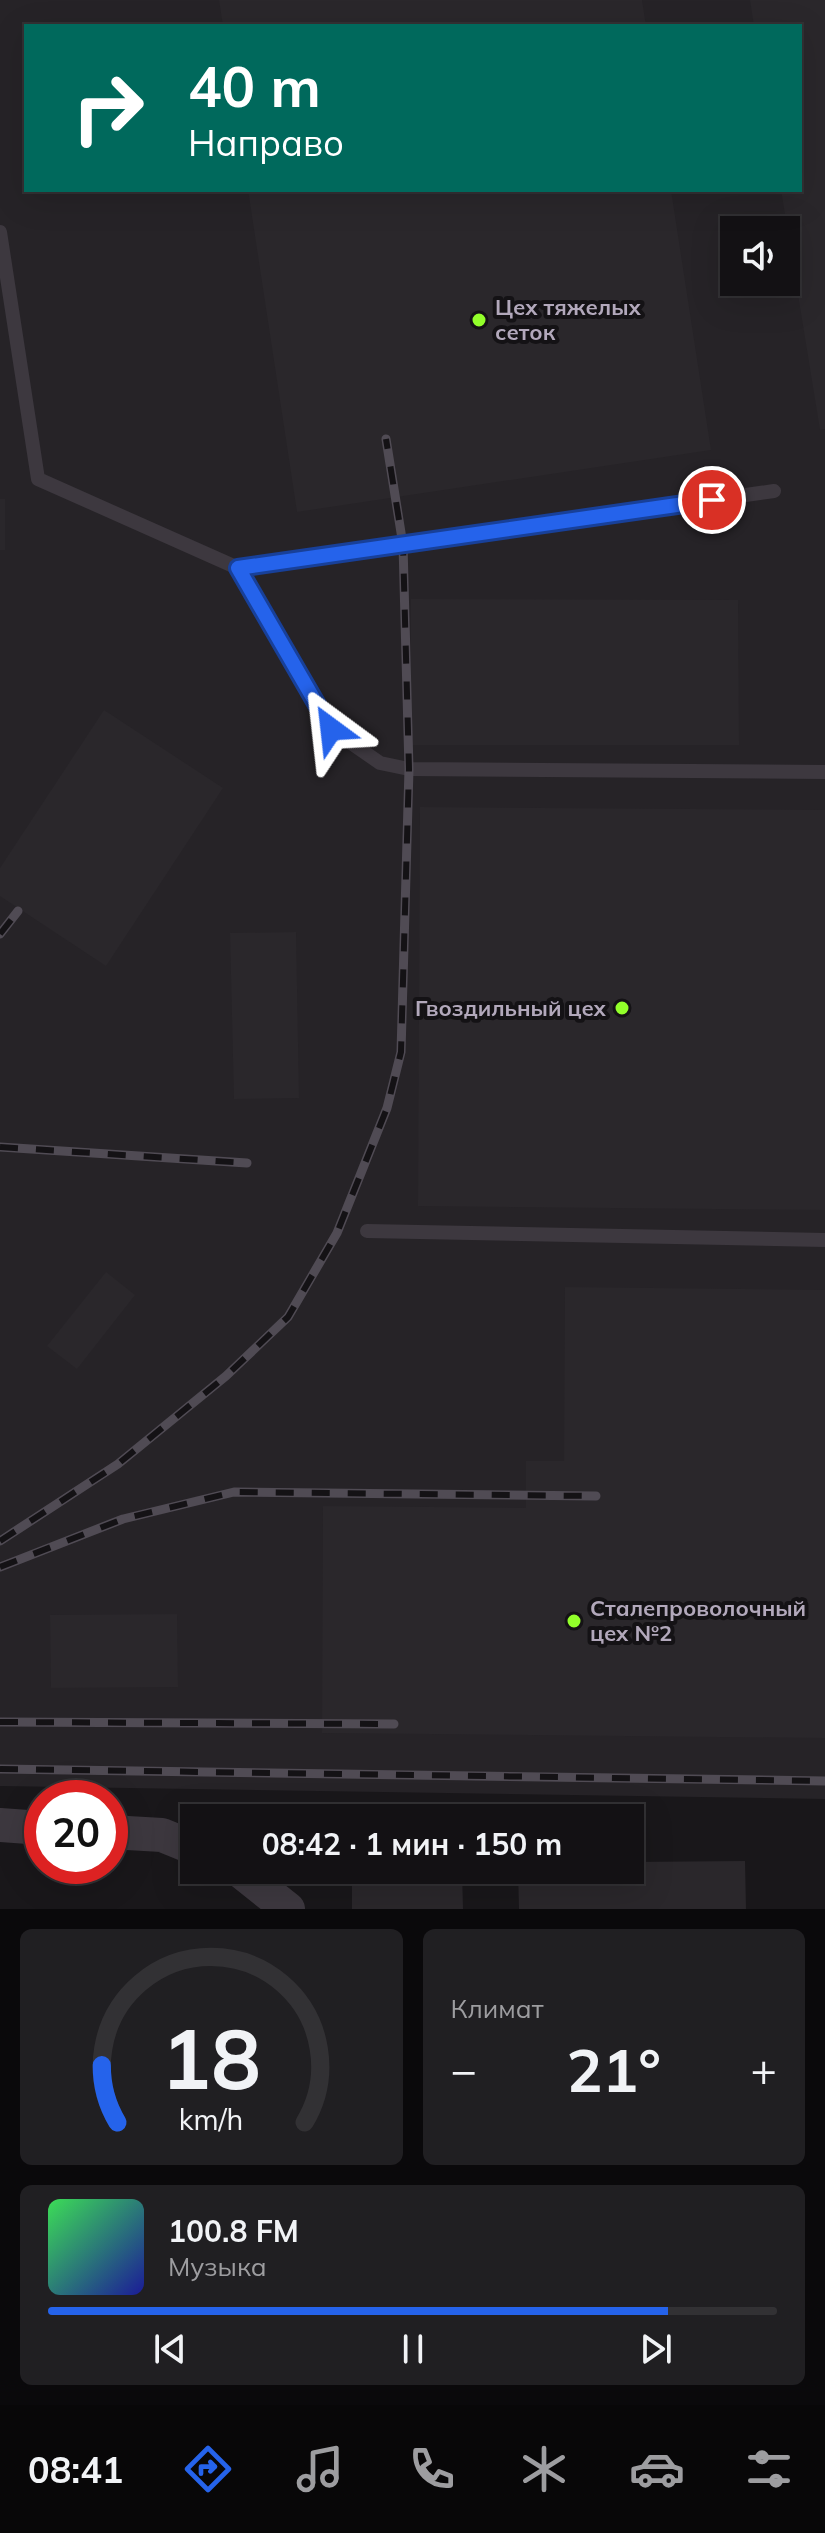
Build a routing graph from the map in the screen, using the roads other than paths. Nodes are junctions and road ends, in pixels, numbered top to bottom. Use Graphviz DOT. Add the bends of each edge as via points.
graph roads {
  1 [pos="0,232"];
  2 [pos="774,491"];
  3 [pos="238,568"];
  4 [pos="825,772"];
  5 [pos="367,1231"];
  6 [pos="825,1240"];
  7 [pos="0,1825"];
  8 [pos="24,1827"];
  9 [pos="128,1833"];
  10 [pos="180,1842"];
  11 [pos="257,1884"];
  12 [pos="288,1909"];
  1 -- 3 [label="lane" via="38,479"];
  2 -- 3 [label="lane"];
  3 -- 4 [label="lane" via="331,729 380,763 409,769"];
  5 -- 6 [label="lane"];
  7 -- 8 [label="street"];
  9 -- 10 [label="street" via="162,1835"];
  11 -- 12 [label="street"];
}
